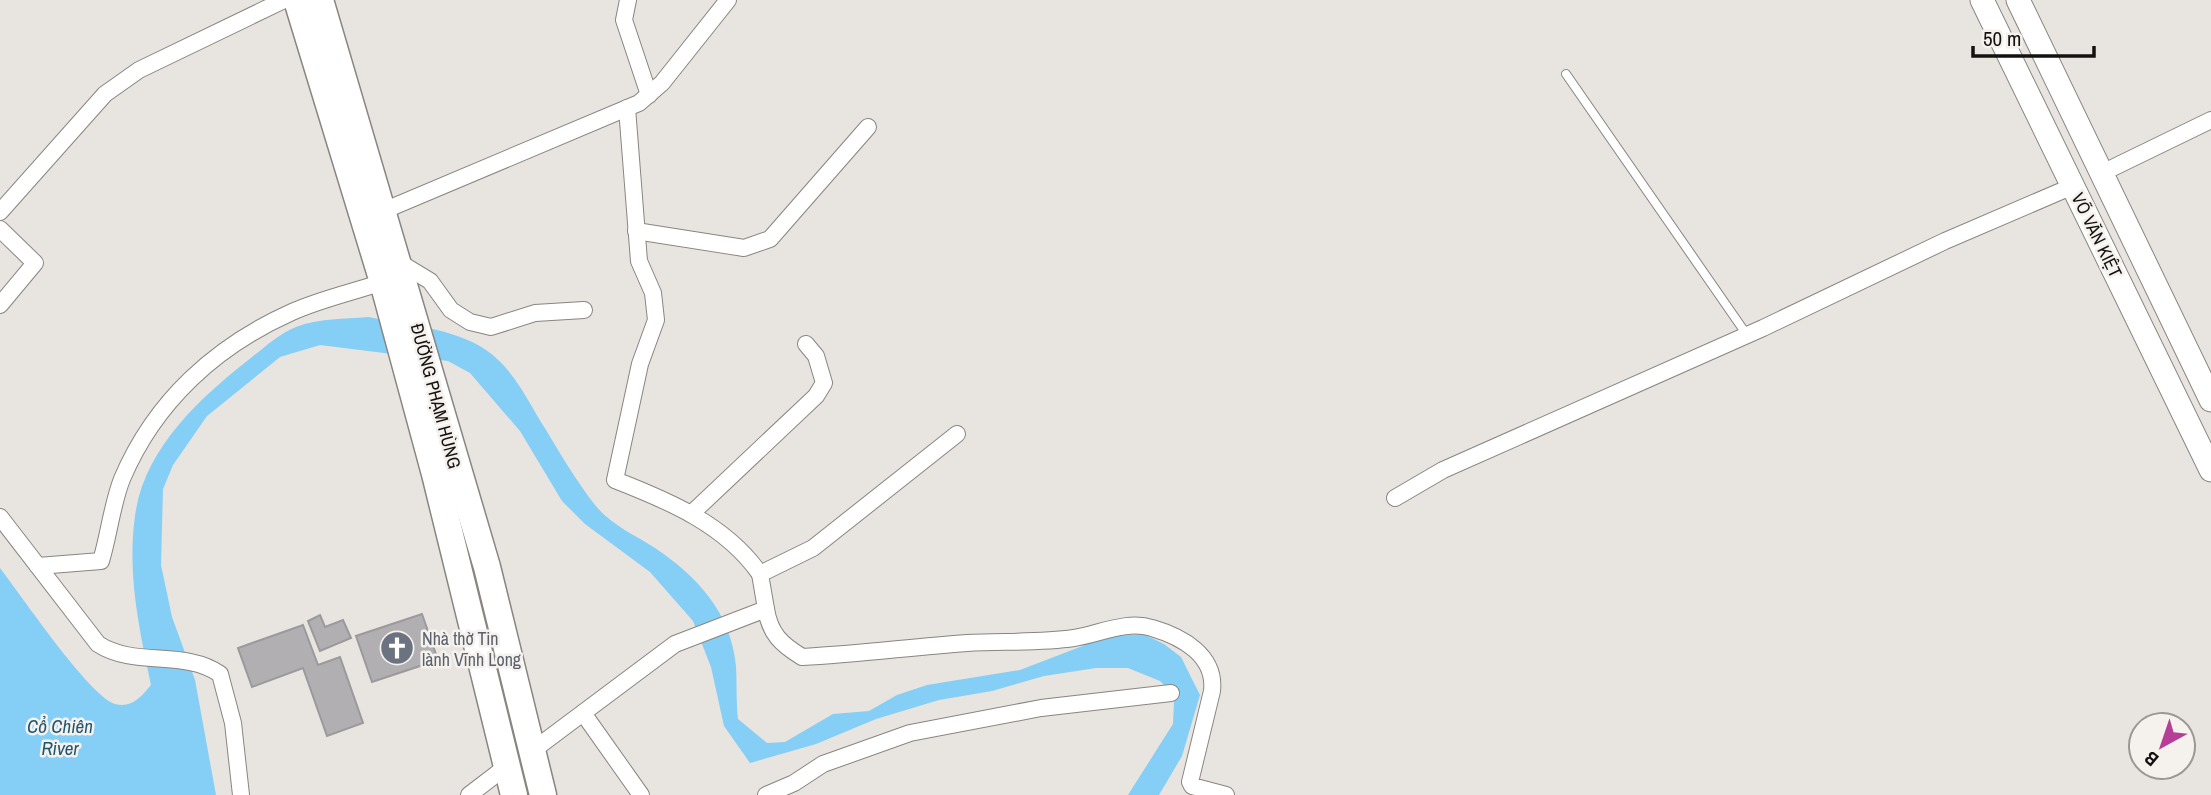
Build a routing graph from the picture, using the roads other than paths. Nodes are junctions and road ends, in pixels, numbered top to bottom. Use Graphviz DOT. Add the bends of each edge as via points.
graph roads {
  1 [pos="284,0"];
  2 [pos="297,0"];
  3 [pos="320,0"];
  4 [pos="628,0"];
  5 [pos="728,0"];
  6 [pos="1982,0"];
  7 [pos="2018,0"];
  8 [pos="1566,74"];
  9 [pos="649,94"];
  10 [pos="627,108"];
  11 [pos="2211,120"];
  12 [pos="868,127"];
  13 [pos="2102,173"];
  14 [pos="2073,186"];
  15 [pos="383,211"];
  16 [pos="0,212"];
  17 [pos="0,229"];
  18 [pos="636,231"];
  19 [pos="2147,269"];
  20 [pos="390,272"];
  21 [pos="2120,283"];
  22 [pos="0,305"];
  23 [pos="584,310"];
  24 [pos="1747,335"];
  25 [pos="806,344"];
  26 [pos="2211,400"];
  27 [pos="957,434"];
  28 [pos="2211,470"];
  29 [pos="445,471"];
  30 [pos="1395,498"];
  31 [pos="691,514"];
  32 [pos="0,517"];
  33 [pos="38,566"];
  34 [pos="760,574"];
  35 [pos="766,609"];
  36 [pos="1171,693"];
  37 [pos="583,713"];
  38 [pos="532,751"];
  39 [pos="507,766"];
  40 [pos="1190,776"];
  41 [pos="241,795"];
  42 [pos="469,795"];
  43 [pos="514,795"];
  44 [pos="543,795"];
  45 [pos="641,795"];
  46 [pos="766,795"];
  47 [pos="1185,795"];
  48 [pos="1226,795"];
  1 -- 16 [label="street" via="139,70 105,94"];
  2 -- 20 [label="main road, ĐƯỜNG PHẠM HÙNG"];
  3 -- 15 [label="main road, ĐƯỜNG PHẠM HÙNG"];
  4 -- 9 [label="street" via="624,20"];
  5 -- 9 [label="street"];
  6 -- 14 [label="main road, VÕ VĂN KIỆT"];
  7 -- 13 [label="main road, VÕ VĂN KIỆT"];
  8 -- 24 [label="lane"];
  9 -- 10 [label="street"];
  10 -- 15 [label="street"];
  10 -- 18 [label="street"];
  11 -- 13 [label="street"];
  12 -- 18 [label="street" via="770,239 744,248"];
  13 -- 19 [label="main road, VÕ VĂN KIỆT"];
  14 -- 21 [label="main road, VÕ VĂN KIỆT"];
  14 -- 24 [label="street"];
  15 -- 20 [label="main road, ĐƯỜNG PHẠM HÙNG"];
  17 -- 22 [label="street" via="35,263"];
  18 -- 31 [label="street" via="639,261 653,293 656,320 640,364 615,480"];
  19 -- 21 [label="main road"];
  19 -- 26 [label="main road, VÕ VĂN KIỆT"];
  20 -- 23 [label="street" via="430,281 451,310 470,322 491,327 535,313"];
  20 -- 29 [label="main road, ĐƯỜNG PHẠM HÙNG"];
  20 -- 29 [label="main road, ĐƯỜNG PHẠM HÙNG" via="410,299"];
  20 -- 33 [label="street" via="294,310 242,336 215,357 178,388 140,442 121,482 101,561"];
  21 -- 28 [label="main road, VÕ VĂN KIỆT"];
  24 -- 30 [label="street" via="1443,470"];
  25 -- 31 [label="street" via="822,370 824,383 816,396"];
  27 -- 34 [label="street" via="813,548"];
  29 -- 38 [label="main road, ĐƯỜNG PHẠM HÙNG" via="487,567"];
  29 -- 39 [label="main road, ĐƯỜNG PHẠM HÙNG"];
  31 -- 34 [label="street" via="745,553"];
  32 -- 33 [label="street"];
  33 -- 41 [label="street" via="98,644 113,654 202,664 220,674 233,723"];
  34 -- 35 [label="street"];
  35 -- 37 [label="street" via="674,644"];
  35 -- 40 [label="street" via="769,627 783,645 802,657 1073,638 1126,626 1151,627 1196,649 1208,661 1213,680"];
  36 -- 46 [label="street" via="1041,708 910,733 823,764"];
  37 -- 38 [label="street"];
  37 -- 45 [label="street"];
  38 -- 44 [label="main road, ĐƯỜNG PHẠM HÙNG"];
  39 -- 42 [label="street"];
  39 -- 43 [label="main road, ĐƯỜNG PHẠM HÙNG"];
  40 -- 47 [label="street"];
  40 -- 48 [label="street" via="1192,786"];
}
